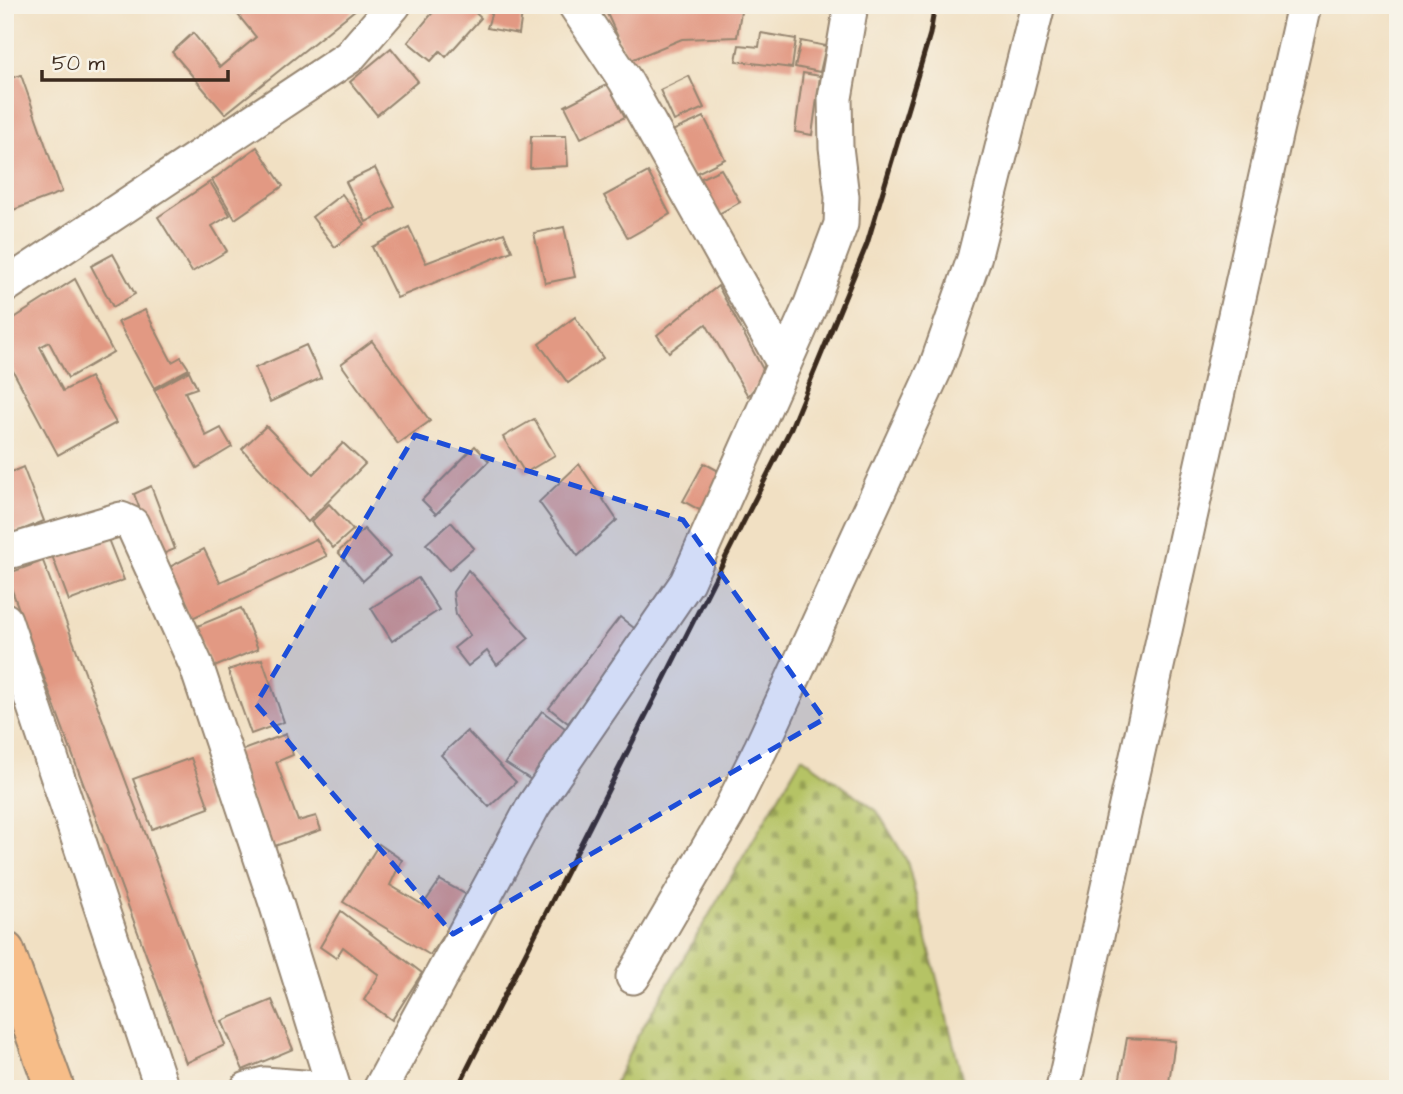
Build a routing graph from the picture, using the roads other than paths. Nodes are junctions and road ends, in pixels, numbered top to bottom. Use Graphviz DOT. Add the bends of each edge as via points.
graph roads {
  1 [pos="394,5"];
  2 [pos="575,5"];
  3 [pos="851,5"];
  4 [pos="1038,5"];
  5 [pos="1304,5"];
  6 [pos="5,286"];
  7 [pos="784,364"];
  8 [pos="5,553"];
  9 [pos="5,620"];
  10 [pos="5,951"];
  11 [pos="634,977"];
  12 [pos="55,1089"];
  13 [pos="162,1089"];
  14 [pos="247,1089"];
  15 [pos="332,1089"];
  16 [pos="380,1089"];
  17 [pos="1063,1089"];
  1 -- 6 [label="street" via="349,57"];
  2 -- 7 [label="street" via="625,80"];
  3 -- 7 [label="street" via="835,98 841,224"];
  4 -- 11 [label="street" via="974,259 936,367 761,748"];
  5 -- 17 [label="street"];
  7 -- 16 [label="street" via="687,582 534,805"];
  8 -- 15 [label="street" via="121,519 132,524 197,664"];
  9 -- 13 [label="street"];
  10 -- 12 [label="main road"];
  14 -- 15 [label="street" via="264,1084"];
}
